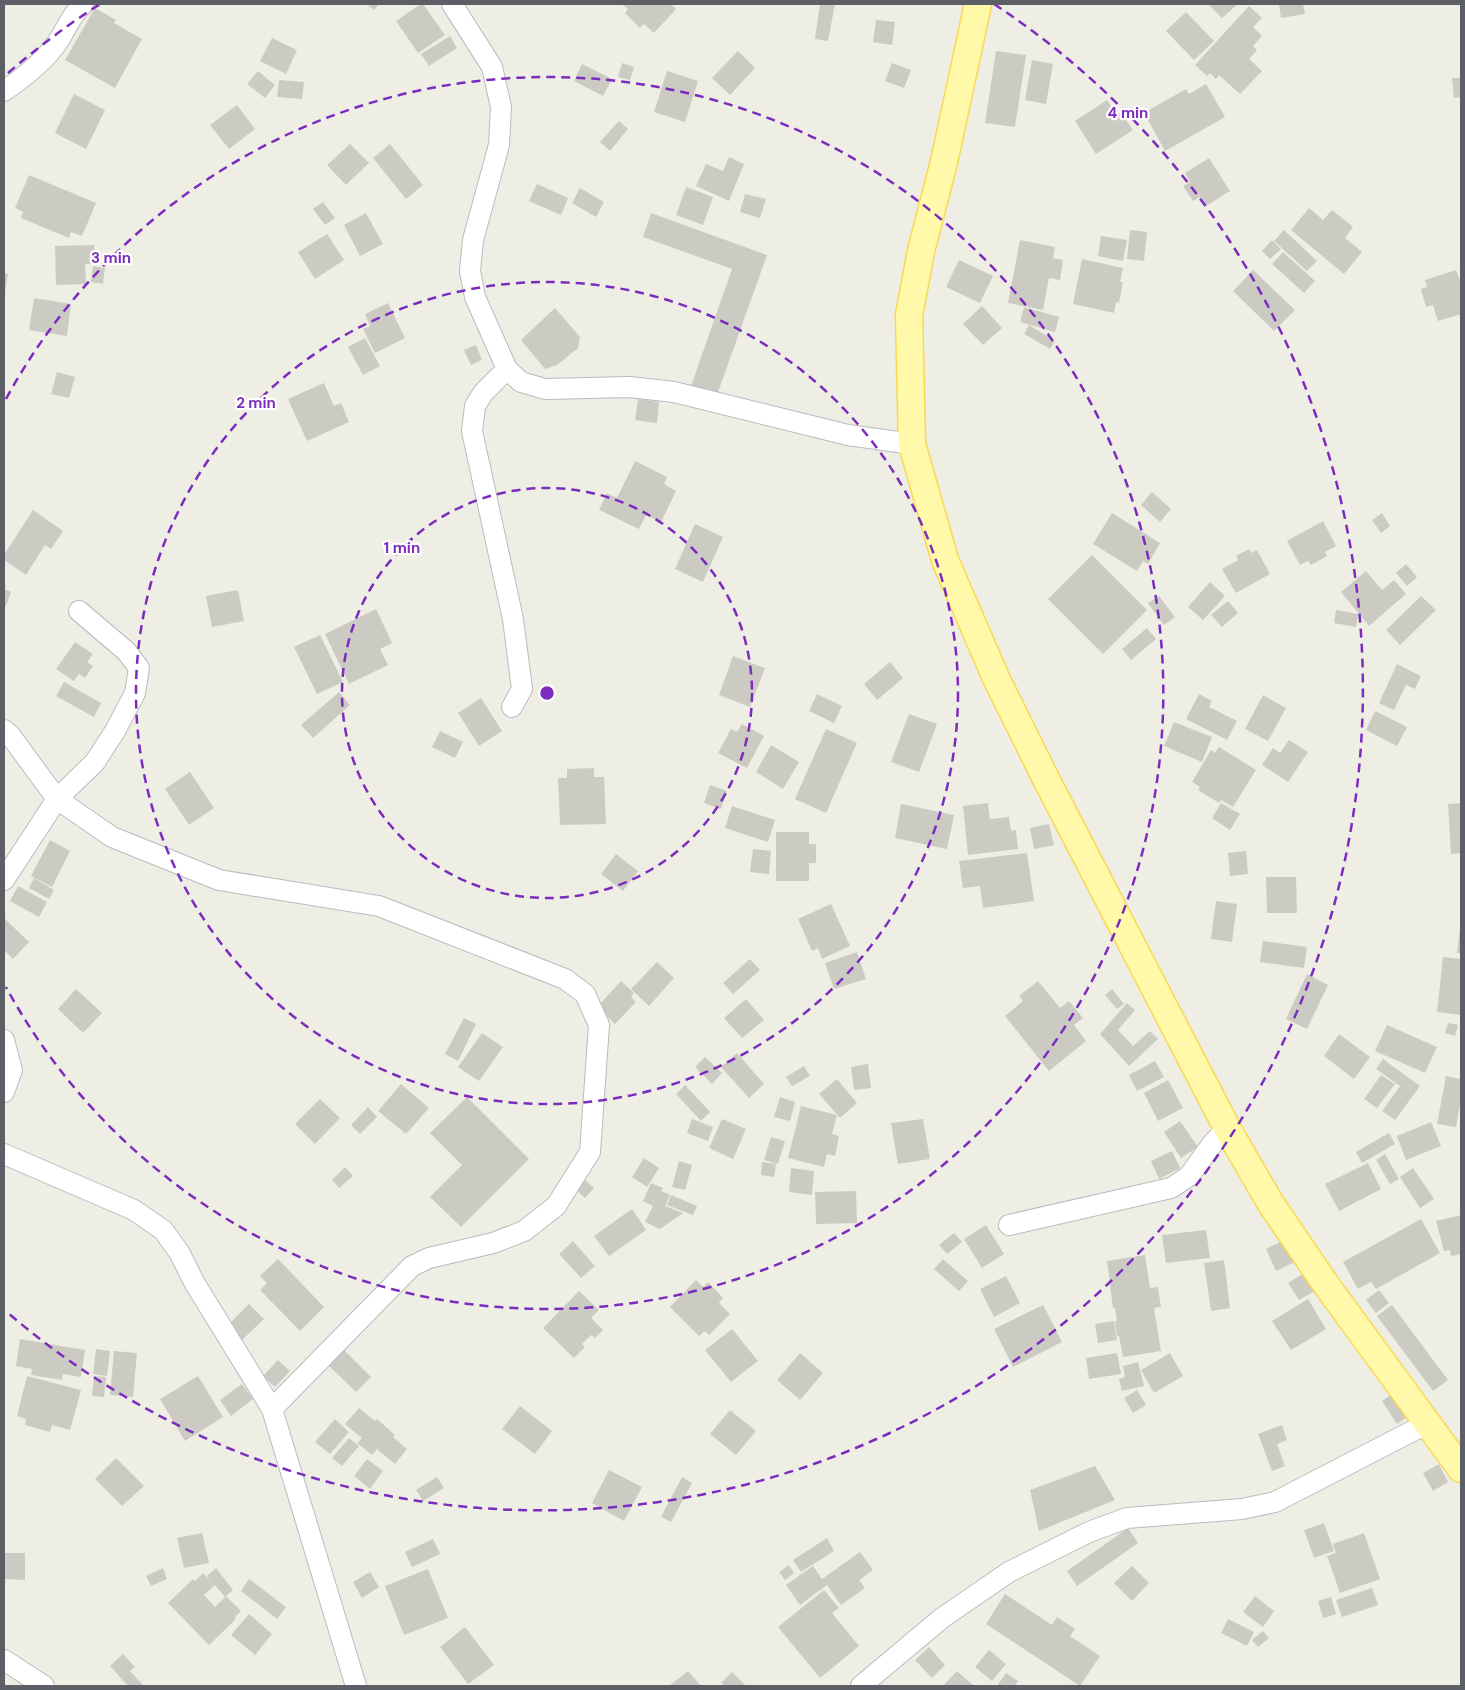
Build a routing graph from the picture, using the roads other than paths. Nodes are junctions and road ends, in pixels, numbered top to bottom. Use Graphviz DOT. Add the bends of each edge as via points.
graph roads {
  1 [pos="82,4"];
  2 [pos="452,4"];
  3 [pos="978,4"];
  4 [pos="4,91"];
  5 [pos="506,369"];
  6 [pos="912,444"];
  7 [pos="79,611"];
  8 [pos="512,708"];
  9 [pos="4,730"];
  10 [pos="57,798"];
  11 [pos="4,880"];
  12 [pos="4,1040"];
  13 [pos="4,1092"];
  14 [pos="1227,1128"];
  15 [pos="4,1154"];
  16 [pos="1009,1226"];
  17 [pos="272,1409"];
  18 [pos="1428,1423"];
  19 [pos="1461,1470"];
  20 [pos="4,1660"];
  21 [pos="44,1686"];
  22 [pos="356,1686"];
  23 [pos="862,1686"];
  1 -- 4 [label="street" via="55,46 32,71"];
  2 -- 5 [label="street" via="492,67 501,107 499,144 473,240 470,271 475,297"];
  3 -- 6 [label="main road" via="944,162 920,251 909,315"];
  5 -- 6 [label="street" via="521,382 545,389 630,387 674,392 848,435"];
  5 -- 8 [label="street" via="475,406 472,431 513,619 522,689"];
  6 -- 14 [label="main road" via="945,560 996,678"];
  7 -- 10 [label="street" via="126,651 139,668 135,694 115,731 95,762"];
  9 -- 10 [label="street"];
  10 -- 11 [label="street"];
  10 -- 17 [label="street" via="112,837 219,880 379,906 565,979 585,994 599,1025 590,1152 556,1206 524,1231 493,1243 428,1258 412,1266"];
  12 -- 13 [label="street" via="12,1070"];
  14 -- 16 [label="street" via="1189,1176 1171,1188"];
  14 -- 18 [label="main road" via="1271,1204"];
  15 -- 17 [label="street" via="134,1210 163,1230"];
  17 -- 22 [label="street"];
  18 -- 19 [label="main road"];
  18 -- 23 [label="street" via="1275,1502 1233,1510 1127,1518 1089,1532 1009,1572 979,1592 942,1618"];
  20 -- 21 [label="street"];
}
